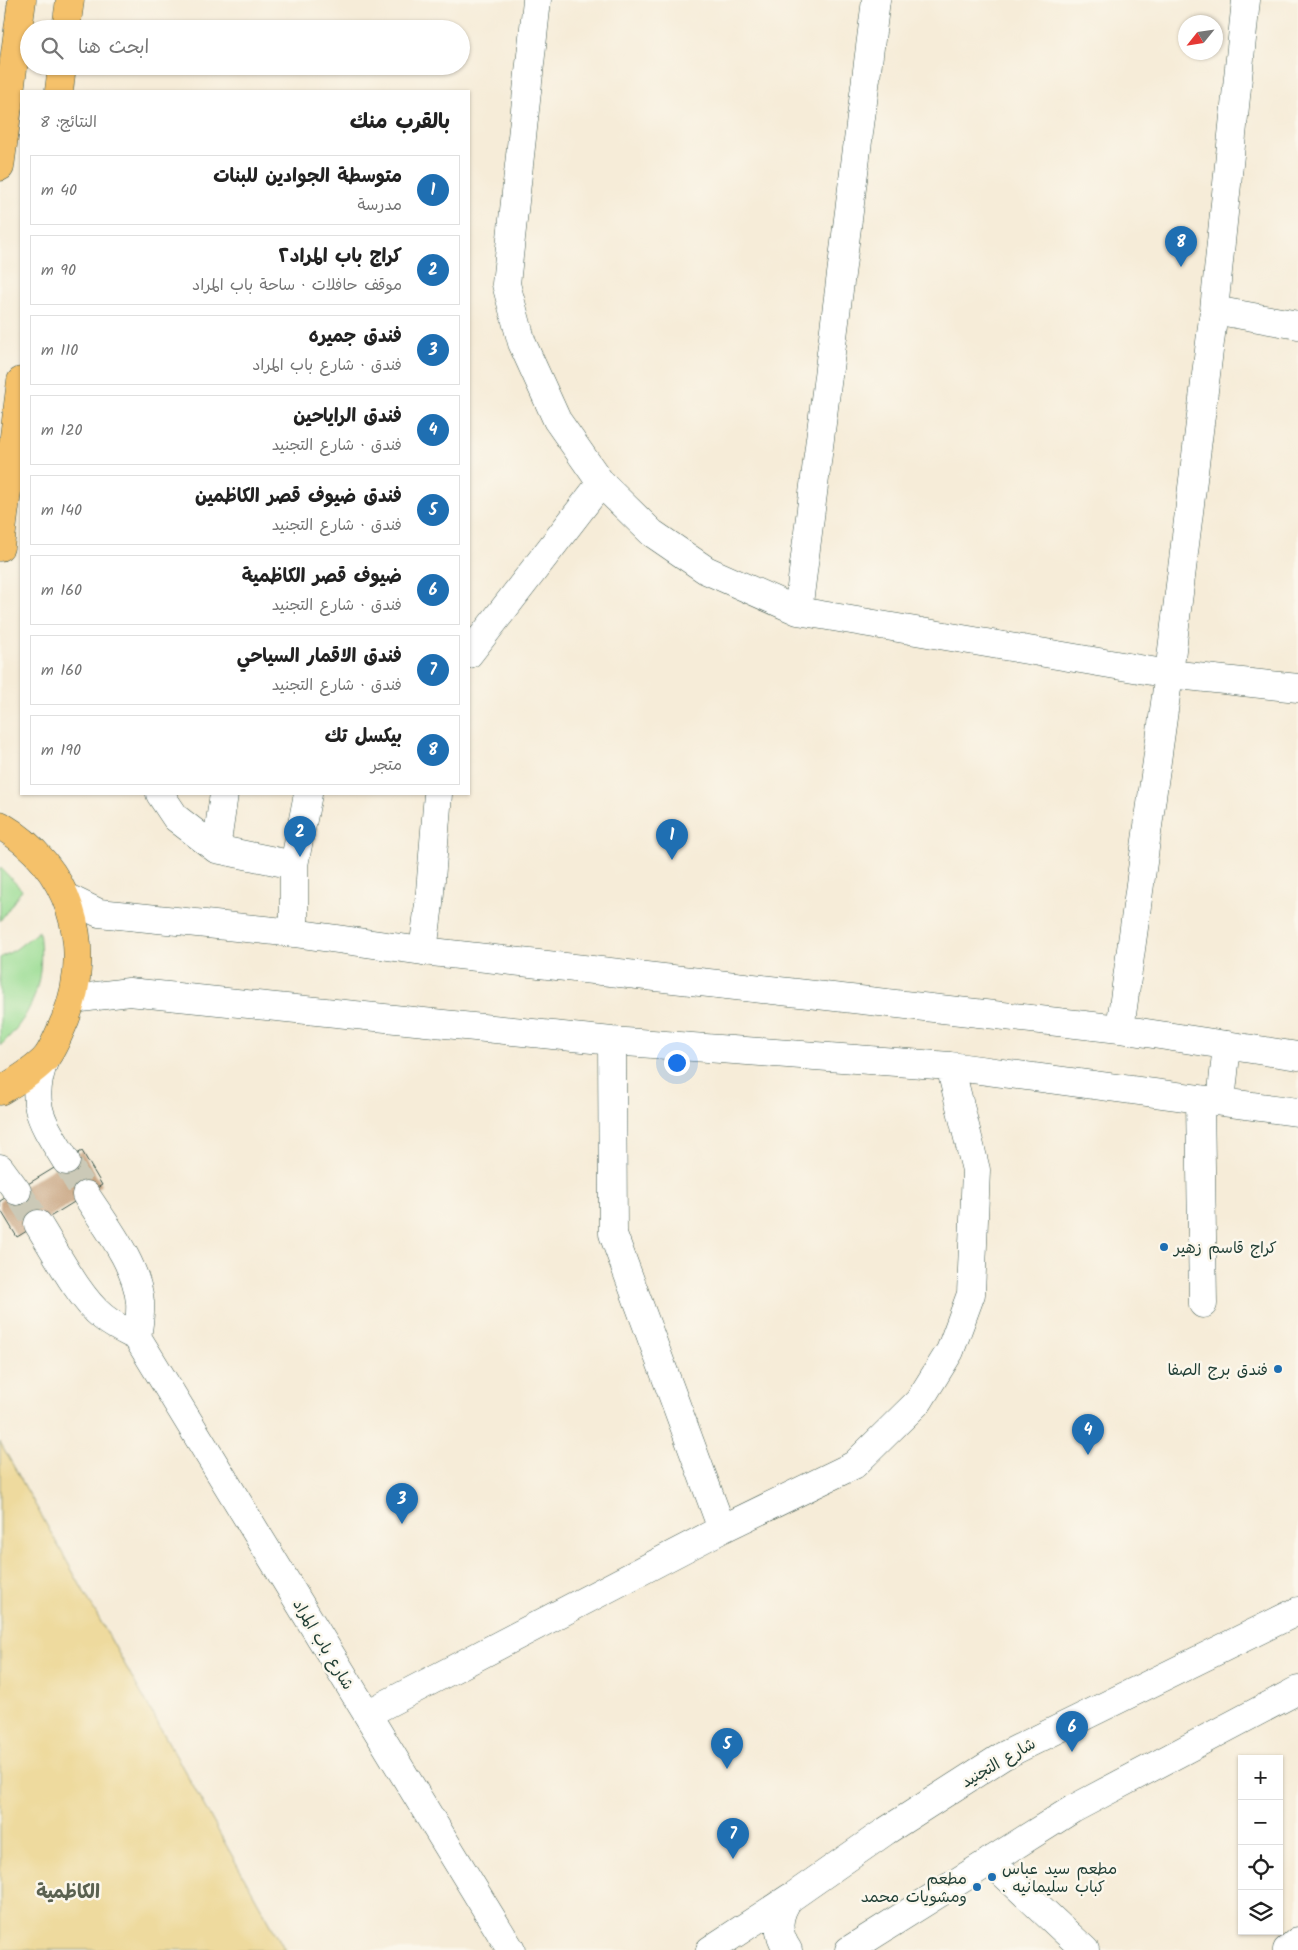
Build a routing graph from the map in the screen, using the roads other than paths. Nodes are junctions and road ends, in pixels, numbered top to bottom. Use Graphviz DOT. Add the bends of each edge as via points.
graph roads {
  1 [pos="22,0"];
  2 [pos="70,0"];
  3 [pos="537,0"];
  4 [pos="876,0"];
  5 [pos="1246,0"];
  6 [pos="67,20"];
  7 [pos="61,75"];
  8 [pos="58,90"];
  9 [pos="5,93"];
  10 [pos="0,167"];
  11 [pos="1214,310"];
  12 [pos="1298,325"];
  13 [pos="20,389"];
  14 [pos="601,483"];
  15 [pos="0,547"];
  16 [pos="798,611"];
  17 [pos="470,653"];
  18 [pos="1169,674"];
  19 [pos="1298,688"];
  20 [pos="161,795"];
  21 [pos="224,795"];
  22 [pos="308,795"];
  23 [pos="438,795"];
  24 [pos="0,825"];
  25 [pos="216,849"];
  26 [pos="294,865"];
  27 [pos="66,897"];
  28 [pos="294,932"];
  29 [pos="423,951"];
  30 [pos="73,999"];
  31 [pos="1120,1029"];
  32 [pos="612,1041"];
  33 [pos="1227,1045"];
  34 [pos="1298,1056"];
  35 [pos="45,1059"];
  36 [pos="950,1066"];
  37 [pos="0,1091"];
  38 [pos="1211,1100"];
  39 [pos="1298,1112"];
  40 [pos="66,1161"];
  41 [pos="0,1168"];
  42 [pos="16,1191"];
  43 [pos="86,1195"];
  44 [pos="38,1224"];
  45 [pos="1203,1304"];
  46 [pos="137,1337"];
  47 [pos="722,1529"];
  48 [pos="1298,1611"];
  49 [pos="1298,1690"];
  50 [pos="367,1714"];
  51 [pos="990,1861"];
  52 [pos="799,1892"];
  53 [pos="1298,1941"];
  54 [pos="511,1950"];
  55 [pos="710,1950"];
  56 [pos="788,1950"];
  57 [pos="849,1950"];
  58 [pos="1085,1950"];
  59 [pos="1287,1950"];
  1 -- 9 [label="main road"];
  2 -- 6 [label="main road"];
  3 -- 14 [label="street" via="506,284 522,343 557,420"];
  4 -- 16 [label="street"];
  5 -- 11 [label="street"];
  7 -- 8 [label="main road"];
  9 -- 10 [label="main road"];
  11 -- 12 [label="street"];
  11 -- 18 [label="street"];
  13 -- 15 [label="main road"];
  14 -- 16 [label="street" via="652,532 706,570"];
  14 -- 17 [label="street"];
  16 -- 18 [label="street"];
  18 -- 19 [label="street"];
  18 -- 31 [label="street"];
  20 -- 25 [label="street" via="176,818"];
  21 -- 25 [label="street"];
  22 -- 26 [label="street"];
  23 -- 29 [label="street"];
  24 -- 27 [label="main road" via="35,851"];
  25 -- 26 [label="street"];
  26 -- 28 [label="street"];
  27 -- 28 [label="street" via="99,913"];
  27 -- 30 [label="main road" via="76,930 78,965"];
  28 -- 29 [label="street"];
  29 -- 31 [label="street"];
  30 -- 32 [label="street" via="129,992"];
  30 -- 35 [label="main road"];
  31 -- 33 [label="street"];
  32 -- 36 [label="street"];
  32 -- 47 [label="street" via="613,1234"];
  33 -- 34 [label="street"];
  33 -- 38 [label="street"];
  35 -- 37 [label="main road"];
  35 -- 40 [label="street" via="38,1077 36,1096 40,1115"];
  36 -- 38 [label="street"];
  36 -- 47 [label="street" via="976,1170 971,1294 950,1351 919,1401 854,1465"];
  38 -- 39 [label="street"];
  38 -- 45 [label="street"];
  41 -- 42 [label="street"];
  43 -- 46 [label="street" via="137,1284 140,1319"];
  44 -- 46 [label="street" via="88,1302 118,1329"];
  46 -- 50 [label="street, شارع باب المراد"];
  47 -- 50 [label="street"];
  48 -- 52 [label="street, شارع التجنيد" via="1003,1756"];
  49 -- 51 [label="street" via="1073,1809"];
  50 -- 54 [label="street, شارع باب المراد"];
  51 -- 57 [label="street"];
  51 -- 58 [label="street"];
  52 -- 55 [label="street"];
  52 -- 56 [label="street, شارع التجنيد" via="789,1899 780,1919 779,1931"];
  53 -- 59 [label="street"];
}
